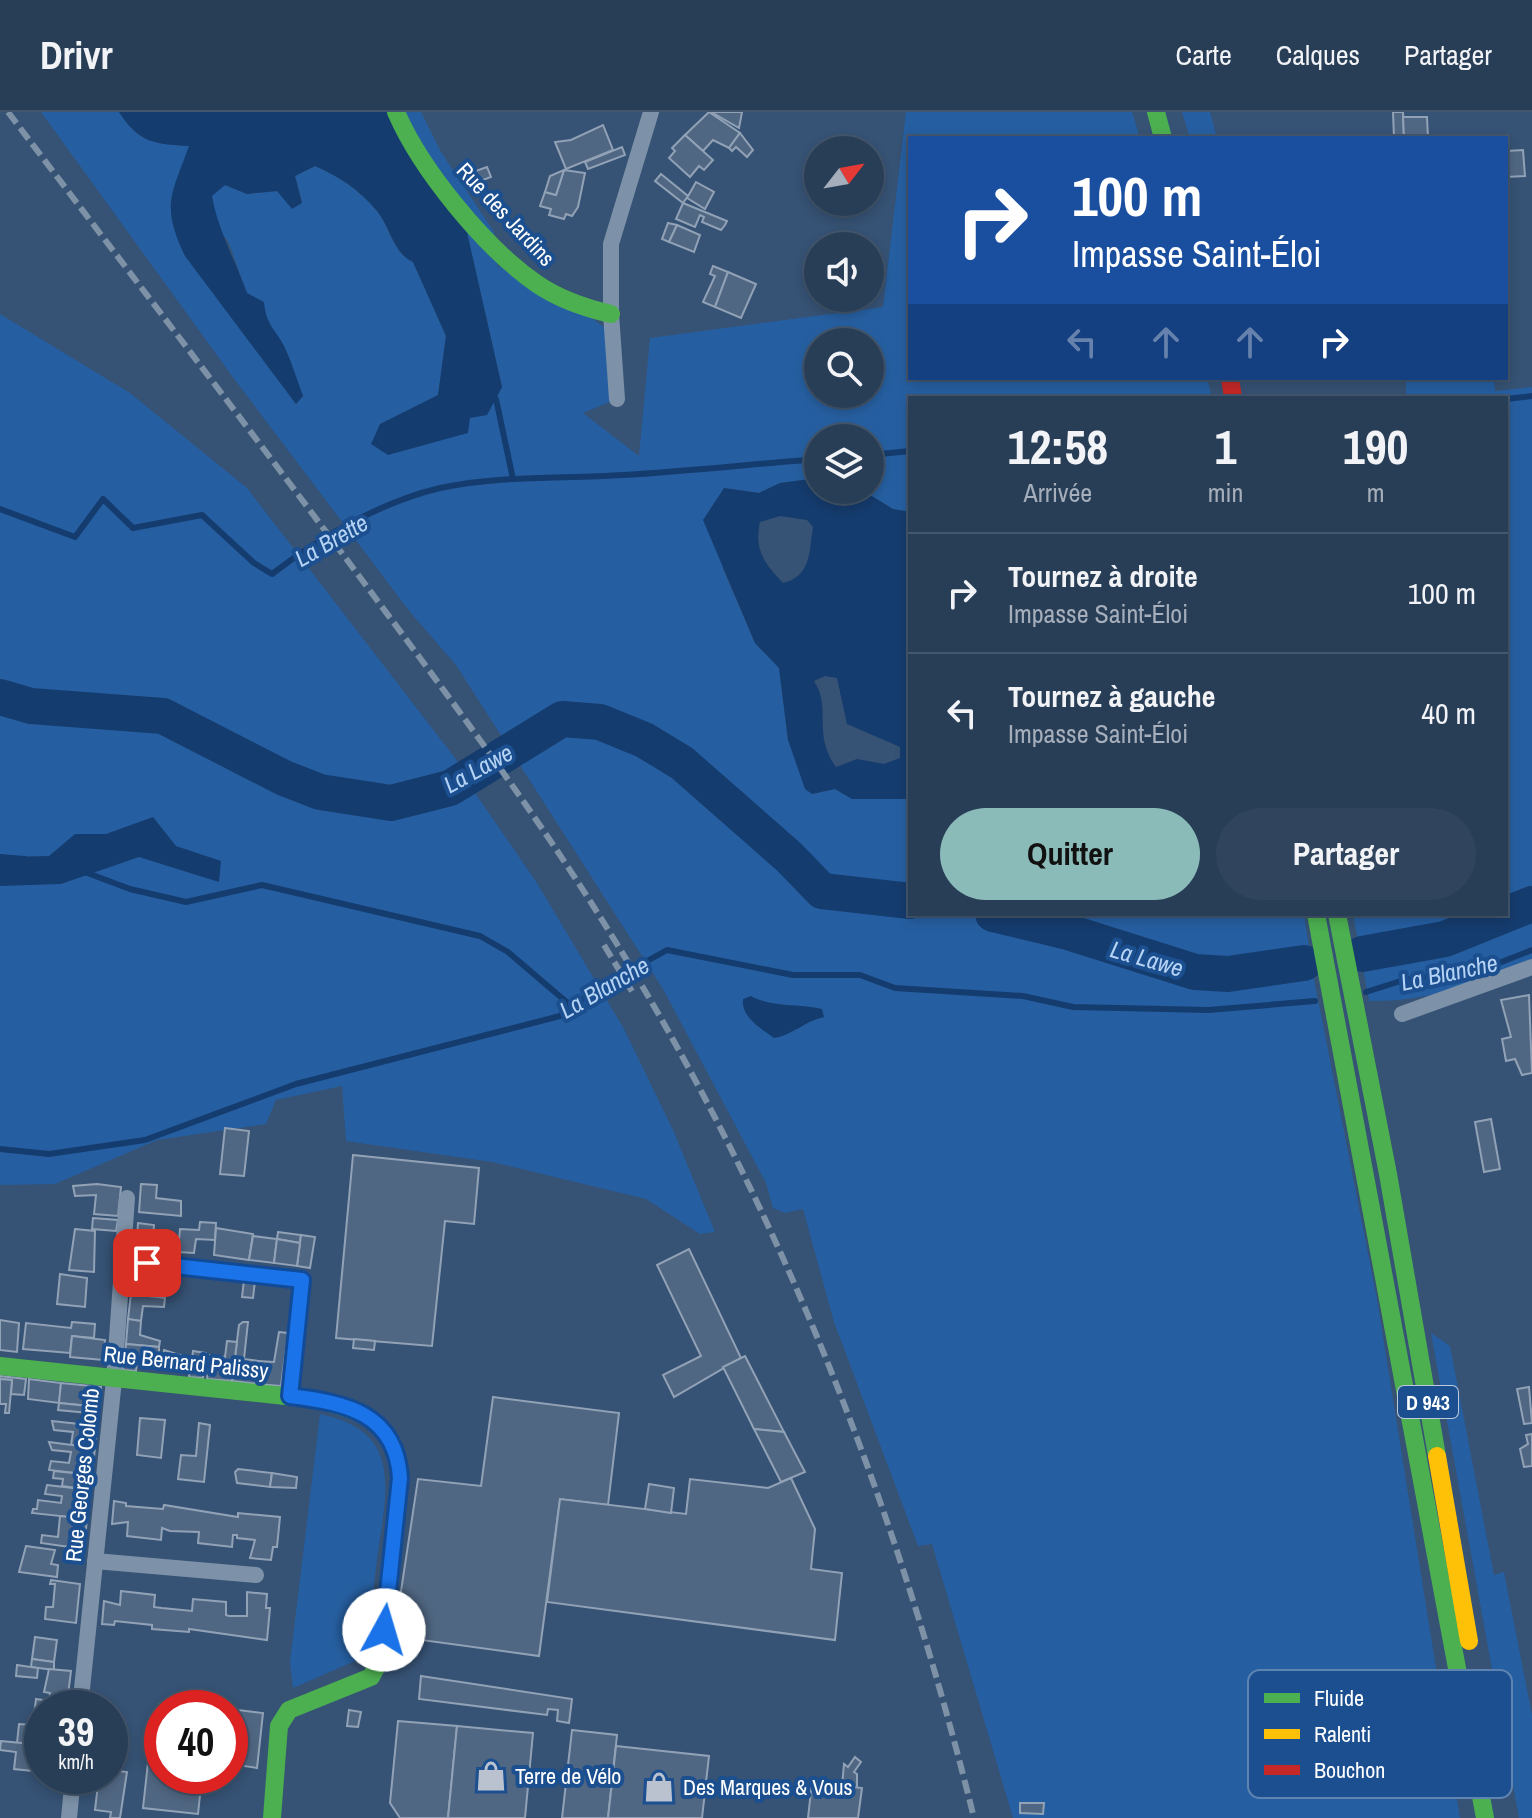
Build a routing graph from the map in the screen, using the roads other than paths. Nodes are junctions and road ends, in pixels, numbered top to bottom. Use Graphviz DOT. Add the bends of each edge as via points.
graph roads {
  1 [pos="396,112"];
  2 [pos="651,112"];
  3 [pos="1156,112"];
  4 [pos="1162,136"];
  5 [pos="611,314"];
  6 [pos="617,399"];
  7 [pos="1316,916"];
  8 [pos="1337,916"];
  9 [pos="1532,967"];
  10 [pos="1402,1014"];
  11 [pos="127,1198"];
  12 [pos="123,1262"];
  13 [pos="0,1366"];
  14 [pos="114,1380"];
  15 [pos="290,1396"];
  16 [pos="95,1561"];
  17 [pos="256,1575"];
  18 [pos="1457,1670"];
  19 [pos="1474,1670"];
  20 [pos="82,1690"];
  21 [pos="71,1794"];
  22 [pos="1481,1798"];
  23 [pos="1497,1798"];
  24 [pos="69,1818"];
  25 [pos="272,1818"];
  26 [pos="1485,1818"];
  27 [pos="1500,1818"];
  1 -- 5 [label="main road, Rue des Jardins" via="468,216 534,282 579,307"];
  2 -- 5 [label="street" via="611,244"];
  3 -- 4 [label="main road"];
  5 -- 6 [label="street"];
  7 -- 18 [label="main road, D 943"];
  8 -- 19 [label="main road, D 943"];
  9 -- 10 [label="street"];
  11 -- 12 [label="street, Rue Georges Colomb"];
  12 -- 14 [label="street, Rue Georges Colomb"];
  12 -- 15 [label="street" via="302,1280"];
  13 -- 14 [label="main road, Rue Bernard Palissy"];
  14 -- 15 [label="main road, Rue Bernard Palissy"];
  14 -- 16 [label="street, Rue Georges Colomb"];
  15 -- 25 [label="main road, Rue Bernard Palissy" via="348,1407 384,1428 399,1459 400,1478 380,1660 371,1677 289,1710 279,1726"];
  16 -- 17 [label="street"];
  16 -- 20 [label="street, Rue Georges Colomb"];
  21 -- 24 [label="street"];
  22 -- 26 [label="main road, D 943"];
  23 -- 27 [label="main road, D 943"];
}
